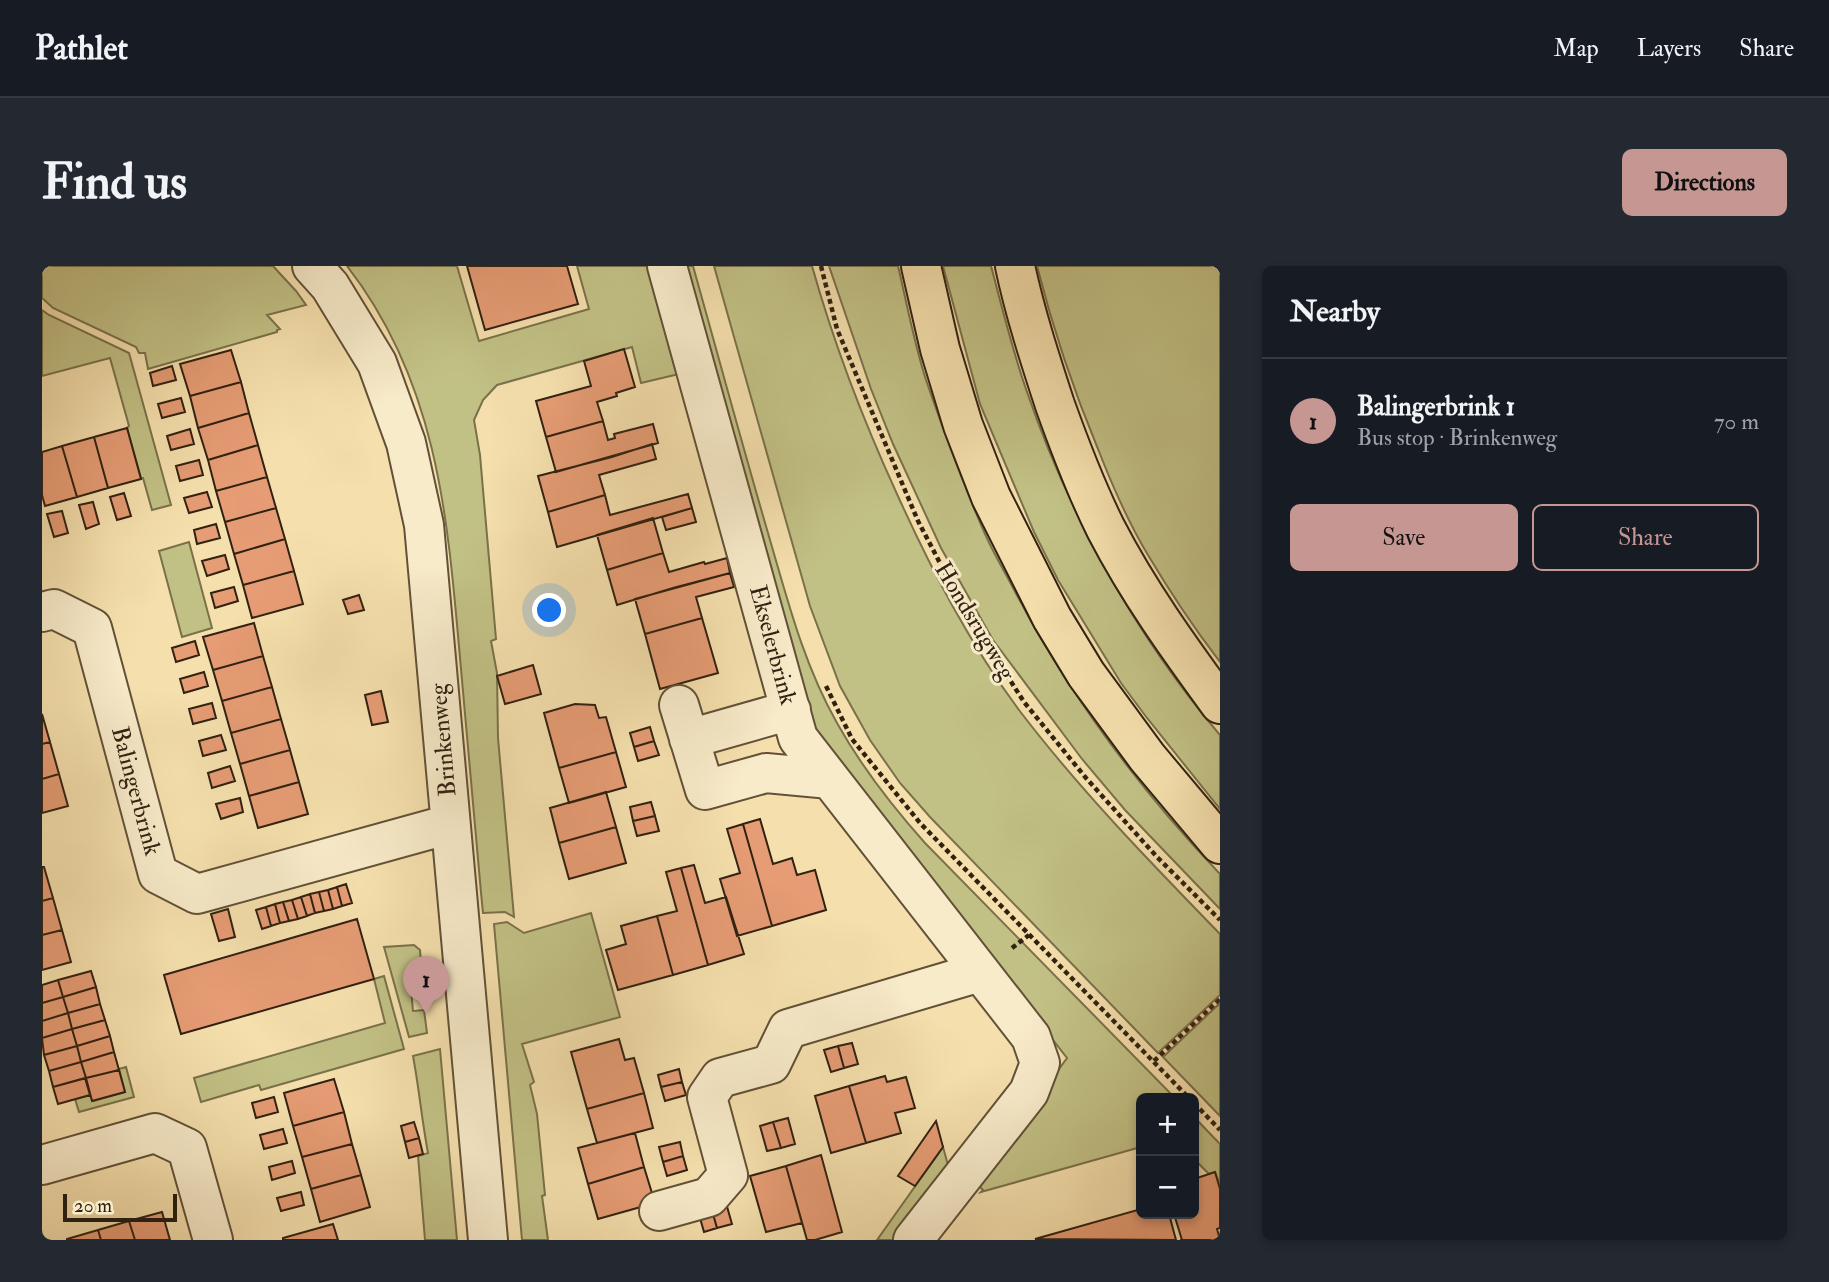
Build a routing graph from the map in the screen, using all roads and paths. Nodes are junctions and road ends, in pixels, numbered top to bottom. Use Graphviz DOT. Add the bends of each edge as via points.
graph roads {
  1 [pos="312,266"];
  2 [pos="667,266"];
  3 [pos="821,266"];
  4 [pos="921,266"];
  5 [pos="1015,266"];
  6 [pos="42,612"];
  7 [pos="823,679"];
  8 [pos="1220,704"];
  9 [pos="791,710"];
  10 [pos="830,779"];
  11 [pos="450,824"];
  12 [pos="1220,844"];
  13 [pos="1220,920"];
  14 [pos="980,972"];
  15 [pos="1220,999"];
  16 [pos="1154,1061"];
  17 [pos="1184,1093"];
  18 [pos="1199,1108"];
  19 [pos="1220,1130"];
  20 [pos="42,1165"];
  21 [pos="659,1210"];
  22 [pos="213,1240"];
  23 [pos="488,1240"];
  24 [pos="913,1240"];
  1 -- 11 [label="street, Brinkenweg" via="330,286 377,363 406,443 424,525"];
  2 -- 9 [label="street, Ekselerbrink"];
  3 -- 13 [label="path, Hondsrugweg" via="837,329 918,521 962,605 1024,702 1086,778"];
  4 -- 12 [label="main road" via="963,425 991,497 1035,586 1086,674"];
  5 -- 8 [label="main road" via="1036,350 1071,450 1106,528"];
  6 -- 11 [label="street, Balingerbrink" via="54,609 92,628 158,874 197,894"];
  7 -- 16 [label="path" via="852,739 920,823"];
  9 -- 10 [label="street, Ekselerbrink" via="798,738"];
  9 -- 10 [label="street" via="684,722 705,790 766,773"];
  10 -- 14 [label="street, Ekselerbrink"];
  11 -- 23 [label="street, Brinkenweg"];
  14 -- 21 [label="street" via="788,1029 771,1064 720,1078 707,1097 728,1175 709,1197"];
  14 -- 24 [label="street, Ekselerbrink" via="1031,1037 1040,1063 1029,1092"];
  15 -- 16 [label="path"];
  16 -- 17 [label="path"];
  18 -- 19 [label="path"];
  20 -- 22 [label="street" via="155,1133 187,1148"];
}
